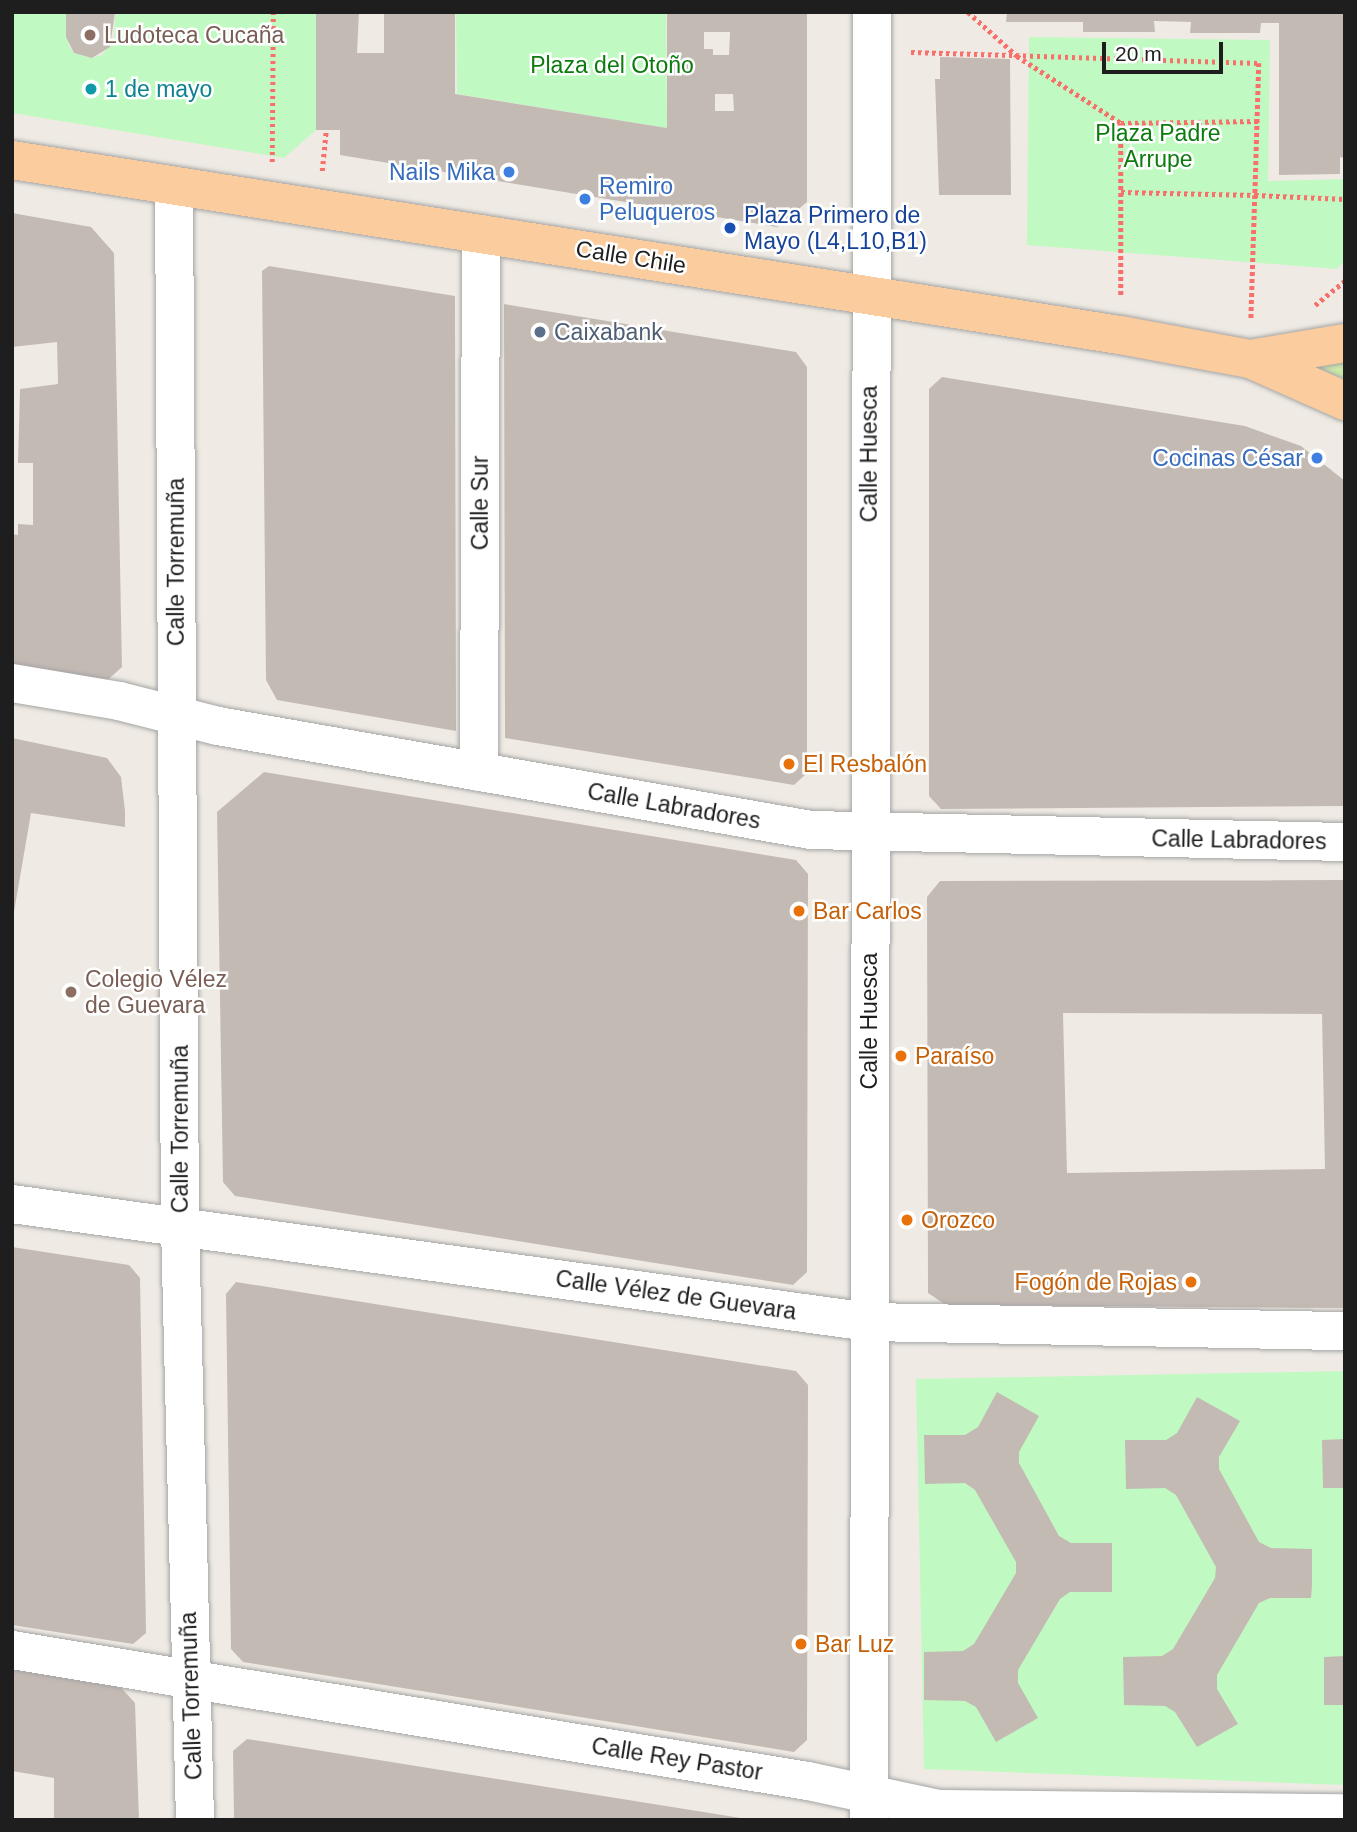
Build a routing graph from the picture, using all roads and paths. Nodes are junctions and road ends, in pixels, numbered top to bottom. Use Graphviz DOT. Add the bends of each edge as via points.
graph roads {
  1 [pos="273,12"];
  2 [pos="872,12"];
  3 [pos="968,12"];
  4 [pos="872,50"];
  5 [pos="1017,55"];
  6 [pos="1258,121"];
  7 [pos="1121,123"];
  8 [pos="12,160"];
  9 [pos="174,186"];
  10 [pos="1121,192"];
  11 [pos="1255,195"];
  12 [pos="1345,199"];
  13 [pos="270,202"];
  14 [pos="481,234"];
  15 [pos="869,293"];
  16 [pos="1120,335"];
  17 [pos="1345,343"];
  18 [pos="1250,359"];
  19 [pos="1345,401"];
  20 [pos="12,683"];
  21 [pos="176,718"];
  22 [pos="479,772"];
  23 [pos="869,834"];
  24 [pos="1345,842"];
  25 [pos="12,1204"];
  26 [pos="180,1227"];
  27 [pos="869,1322"];
  28 [pos="1345,1331"];
  29 [pos="12,1650"];
  30 [pos="189,1678"];
  31 [pos="869,1808"];
  32 [pos="1345,1812"];
  33 [pos="195,1820"];
  1 -- 13 [label="path"];
  2 -- 4 [label="street, Calle Huesca"];
  3 -- 5 [label="path"];
  4 -- 5 [label="path"];
  4 -- 15 [label="street, Calle Huesca"];
  5 -- 6 [label="path" via="1259,64"];
  5 -- 7 [label="path"];
  6 -- 7 [label="path"];
  6 -- 11 [label="path"];
  7 -- 10 [label="path"];
  8 -- 9 [label="main road, Calle Chile"];
  9 -- 13 [label="main road, Calle Chile"];
  9 -- 21 [label="street, Calle Torremuña"];
  10 -- 11 [label="path"];
  10 -- 16 [label="path"];
  11 -- 12 [label="path"];
  11 -- 18 [label="path"];
  13 -- 14 [label="main road, Calle Chile"];
  14 -- 15 [label="main road, Calle Chile"];
  14 -- 22 [label="street, Calle Sur"];
  15 -- 16 [label="main road, Calle Chile"];
  15 -- 23 [label="street, Calle Huesca"];
  16 -- 18 [label="main road, Calle Chile"];
  17 -- 18 [label="main road, Calle Chile"];
  18 -- 19 [label="main road, Calle Chile"];
  20 -- 21 [label="street, Calle Labradores" via="120,701"];
  21 -- 22 [label="street, Calle Labradores"];
  21 -- 26 [label="street, Calle Torremuña"];
  22 -- 23 [label="street, Calle Labradores" via="811,830"];
  23 -- 24 [label="street, Calle Labradores"];
  23 -- 27 [label="street, Calle Huesca"];
  25 -- 26 [label="street, Calle Vélez de Guevara"];
  26 -- 27 [label="street, Calle Vélez de Guevara"];
  26 -- 30 [label="street, Calle Torremuña"];
  27 -- 28 [label="street, Calle Vélez de Guevara"];
  27 -- 31 [label="street, Calle Huesca"];
  29 -- 30 [label="street, Calle Rey Pastor"];
  30 -- 31 [label="street, Calle Rey Pastor" via="808,1781"];
  30 -- 33 [label="street, Calle Torremuña"];
  31 -- 32 [label="street, Calle Rey Pastor"];
}
